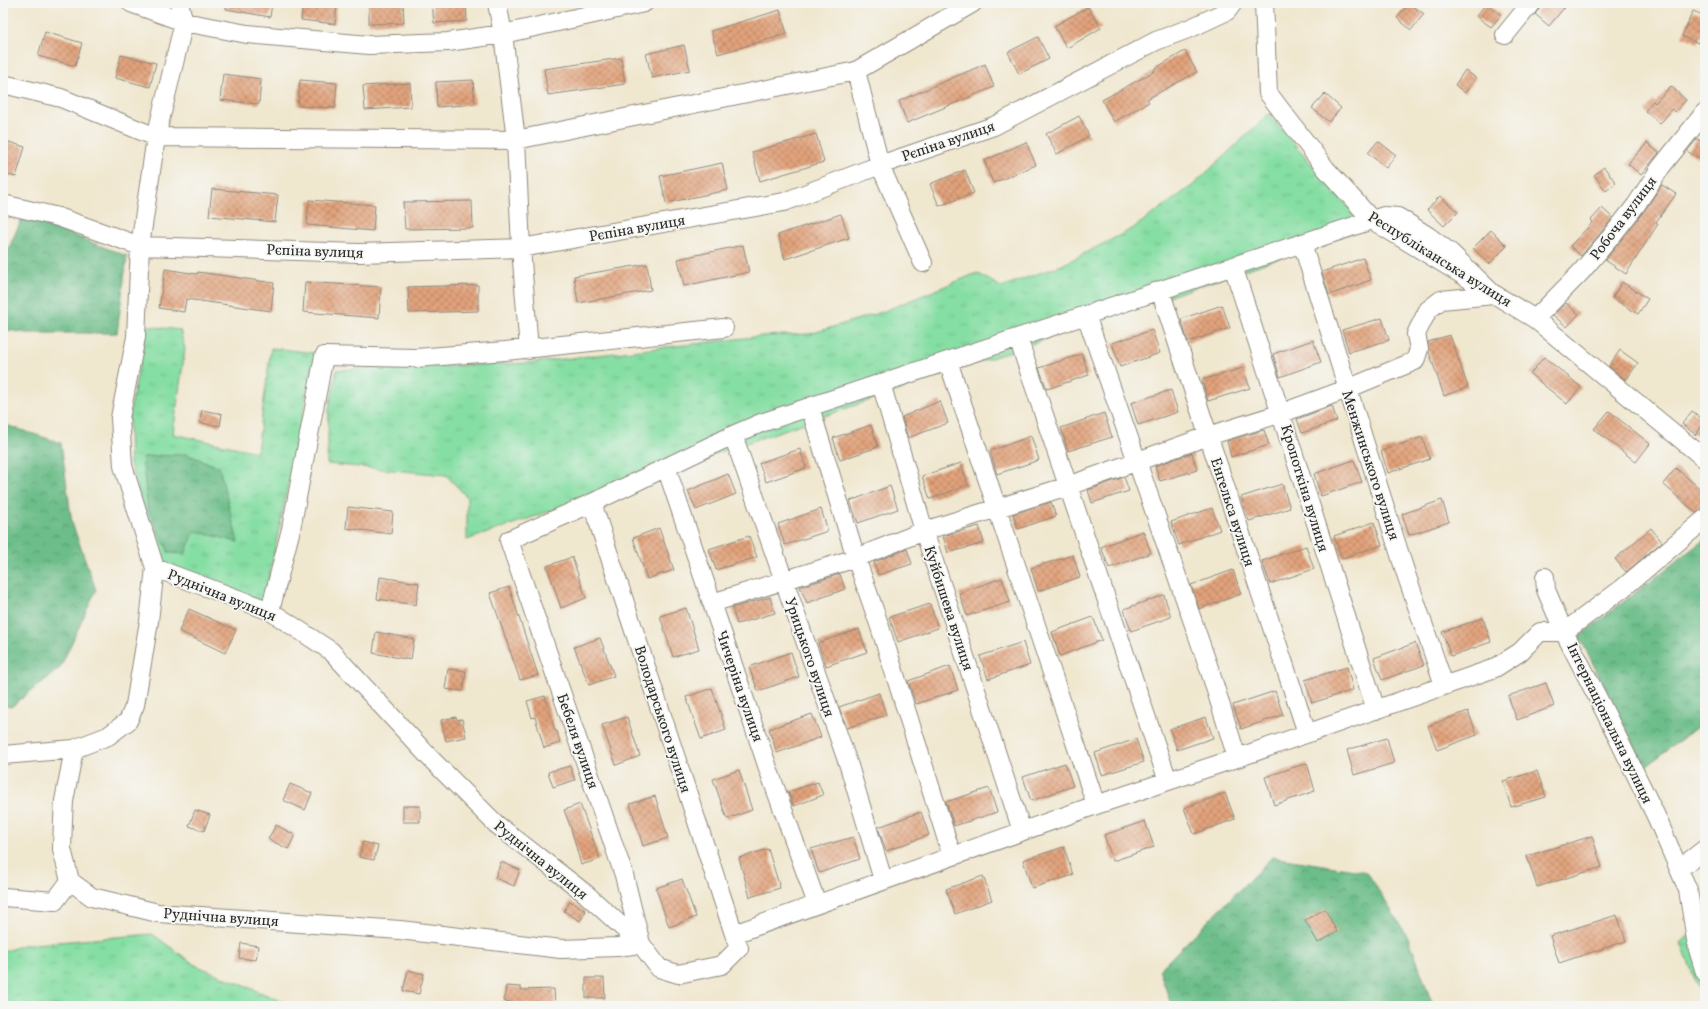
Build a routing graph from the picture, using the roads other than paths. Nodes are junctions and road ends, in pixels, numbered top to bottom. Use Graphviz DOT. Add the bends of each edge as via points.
graph roads {
  1 [pos="131,3"];
  2 [pos="179,3"];
  3 [pos="497,3"];
  4 [pos="644,3"];
  5 [pos="973,3"];
  6 [pos="1233,3"];
  7 [pos="1264,3"];
  8 [pos="1531,3"];
  9 [pos="184,22"];
  10 [pos="503,34"];
  11 [pos="1505,35"];
  12 [pos="856,71"];
  13 [pos="3,84"];
  14 [pos="1705,112"];
  15 [pos="156,137"];
  16 [pos="516,140"];
  17 [pos="880,165"];
  18 [pos="3,204"];
  19 [pos="1372,220"];
  20 [pos="1302,243"];
  21 [pos="140,246"];
  22 [pos="521,248"];
  23 [pos="923,263"];
  24 [pos="1233,266"];
  25 [pos="1160,290"];
  26 [pos="1494,294"];
  27 [pos="1086,315"];
  28 [pos="1535,319"];
  29 [pos="724,328"];
  30 [pos="1018,338"];
  31 [pos="530,350"];
  32 [pos="948,361"];
  33 [pos="882,383"];
  34 [pos="1347,389"];
  35 [pos="810,407"];
  36 [pos="1282,412"];
  37 [pos="733,435"];
  38 [pos="1208,436"];
  39 [pos="1705,459"];
  40 [pos="1137,461"];
  41 [pos="666,467"];
  42 [pos="1068,486"];
  43 [pos="592,503"];
  44 [pos="996,508"];
  45 [pos="1705,519"];
  46 [pos="924,531"];
  47 [pos="856,558"];
  48 [pos="155,568"];
  49 [pos="1545,577"];
  50 [pos="784,581"];
  51 [pos="712,603"];
  52 [pos="270,611"];
  53 [pos="1564,632"];
  54 [pos="1444,685"];
  55 [pos="1376,710"];
  56 [pos="1307,733"];
  57 [pos="74,749"];
  58 [pos="3,755"];
  59 [pos="1238,758"];
  60 [pos="1168,781"];
  61 [pos="1096,805"];
  62 [pos="1022,831"];
  63 [pos="1705,849"];
  64 [pos="952,856"];
  65 [pos="1679,869"];
  66 [pos="883,880"];
  67 [pos="70,881"];
  68 [pos="3,897"];
  69 [pos="816,904"];
  70 [pos="734,934"];
  71 [pos="641,944"];
  72 [pos="1705,972"];
  1 -- 9 [label="street"];
  2 -- 9 [label="street"];
  3 -- 10 [label="street"];
  4 -- 10 [label="street"];
  5 -- 12 [label="street"];
  6 -- 17 [label="street, Рєпіна вулиця" via="1227,11 1156,41 994,126"];
  7 -- 19 [label="street, Республіканська вулиця" via="1268,93 1326,169"];
  8 -- 11 [label="street"];
  9 -- 10 [label="street" via="247,34 369,45 448,42"];
  9 -- 15 [label="street"];
  10 -- 16 [label="street"];
  12 -- 16 [label="street"];
  12 -- 17 [label="street"];
  13 -- 15 [label="street" via="61,98"];
  14 -- 28 [label="street, Робоча вулиця" via="1661,167 1610,238 1582,272"];
  15 -- 16 [label="street"];
  15 -- 21 [label="street"];
  16 -- 22 [label="street"];
  17 -- 22 [label="street, Рєпіна вулиця" via="784,202"];
  17 -- 23 [label="street"];
  18 -- 21 [label="street, Рєпіна вулиця" via="58,217"];
  19 -- 20 [label="street"];
  19 -- 26 [label="street, Республіканська вулиця"];
  20 -- 24 [label="street"];
  20 -- 34 [label="street, Менжинського вулиця"];
  21 -- 22 [label="street, Рєпіна вулиця" via="359,253"];
  21 -- 48 [label="street" via="136,337 120,418 123,466"];
  22 -- 31 [label="street"];
  24 -- 25 [label="street"];
  24 -- 36 [label="street, Кропоткіна вулиця"];
  25 -- 27 [label="street"];
  25 -- 38 [label="street, Енгельса вулиця"];
  26 -- 28 [label="street, Республіканська вулиця"];
  26 -- 34 [label="street" via="1441,300 1428,310 1416,334 1419,348 1415,361"];
  27 -- 30 [label="street"];
  27 -- 40 [label="street"];
  28 -- 39 [label="street, Республіканська вулиця"];
  29 -- 31 [label="street"];
  30 -- 32 [label="street"];
  30 -- 42 [label="street"];
  31 -- 52 [label="street" via="416,358 324,356 291,528"];
  32 -- 33 [label="street"];
  32 -- 44 [label="street"];
  33 -- 35 [label="street"];
  33 -- 46 [label="street, Куйбишева вулиця"];
  34 -- 36 [label="street"];
  34 -- 54 [label="street, Менжинського вулиця"];
  35 -- 37 [label="street" via="760,423"];
  35 -- 47 [label="street"];
  36 -- 38 [label="street"];
  36 -- 55 [label="street, Кропоткіна вулиця"];
  37 -- 41 [label="street"];
  37 -- 50 [label="street, Урицького вулиця"];
  38 -- 40 [label="street"];
  38 -- 56 [label="street, Енгельса вулиця"];
  40 -- 42 [label="street"];
  40 -- 59 [label="street"];
  41 -- 43 [label="street"];
  41 -- 51 [label="street, Чичеріна вулиця"];
  42 -- 44 [label="street"];
  42 -- 60 [label="street"];
  43 -- 70 [label="street, Володарського вулиця"];
  43 -- 71 [label="street, Бебеля вулиця" via="509,540 624,876"];
  44 -- 46 [label="street"];
  44 -- 61 [label="street"];
  45 -- 53 [label="street" via="1623,588"];
  46 -- 47 [label="street"];
  46 -- 62 [label="street, Куйбишева вулиця"];
  47 -- 50 [label="street"];
  47 -- 64 [label="street"];
  48 -- 52 [label="street, Руднічна вулиця"];
  48 -- 57 [label="street, Руднічна вулиця" via="135,705 128,721 108,736"];
  49 -- 53 [label="street, Інтернаціональна вулиця" via="1546,590"];
  50 -- 51 [label="street"];
  50 -- 66 [label="street, Урицького вулиця" via="849,766"];
  51 -- 69 [label="street, Чичеріна вулиця"];
  52 -- 71 [label="street, Руднічна вулиця" via="331,651 431,759 496,824 586,894"];
  53 -- 54 [label="street" via="1540,632 1520,652 1495,668"];
  53 -- 65 [label="street, Інтернаціональна вулиця" via="1608,716"];
  54 -- 55 [label="street"];
  55 -- 56 [label="street"];
  56 -- 59 [label="street"];
  57 -- 58 [label="street, Руднічна вулиця"];
  57 -- 67 [label="street" via="64,801 62,849"];
  59 -- 60 [label="street"];
  60 -- 61 [label="street"];
  61 -- 62 [label="street"];
  62 -- 64 [label="street"];
  63 -- 65 [label="street"];
  64 -- 66 [label="street"];
  65 -- 72 [label="street, Інтернаціональна вулиця" via="1688,890 1697,946"];
  66 -- 69 [label="street"];
  67 -- 68 [label="street" via="55,901"];
  67 -- 71 [label="street, Руднічна вулиця" via="92,897 158,913 400,930 561,949"];
  69 -- 70 [label="street"];
  70 -- 71 [label="street, Володарського вулиця" via="739,948 722,965 678,974 659,968"];
}
